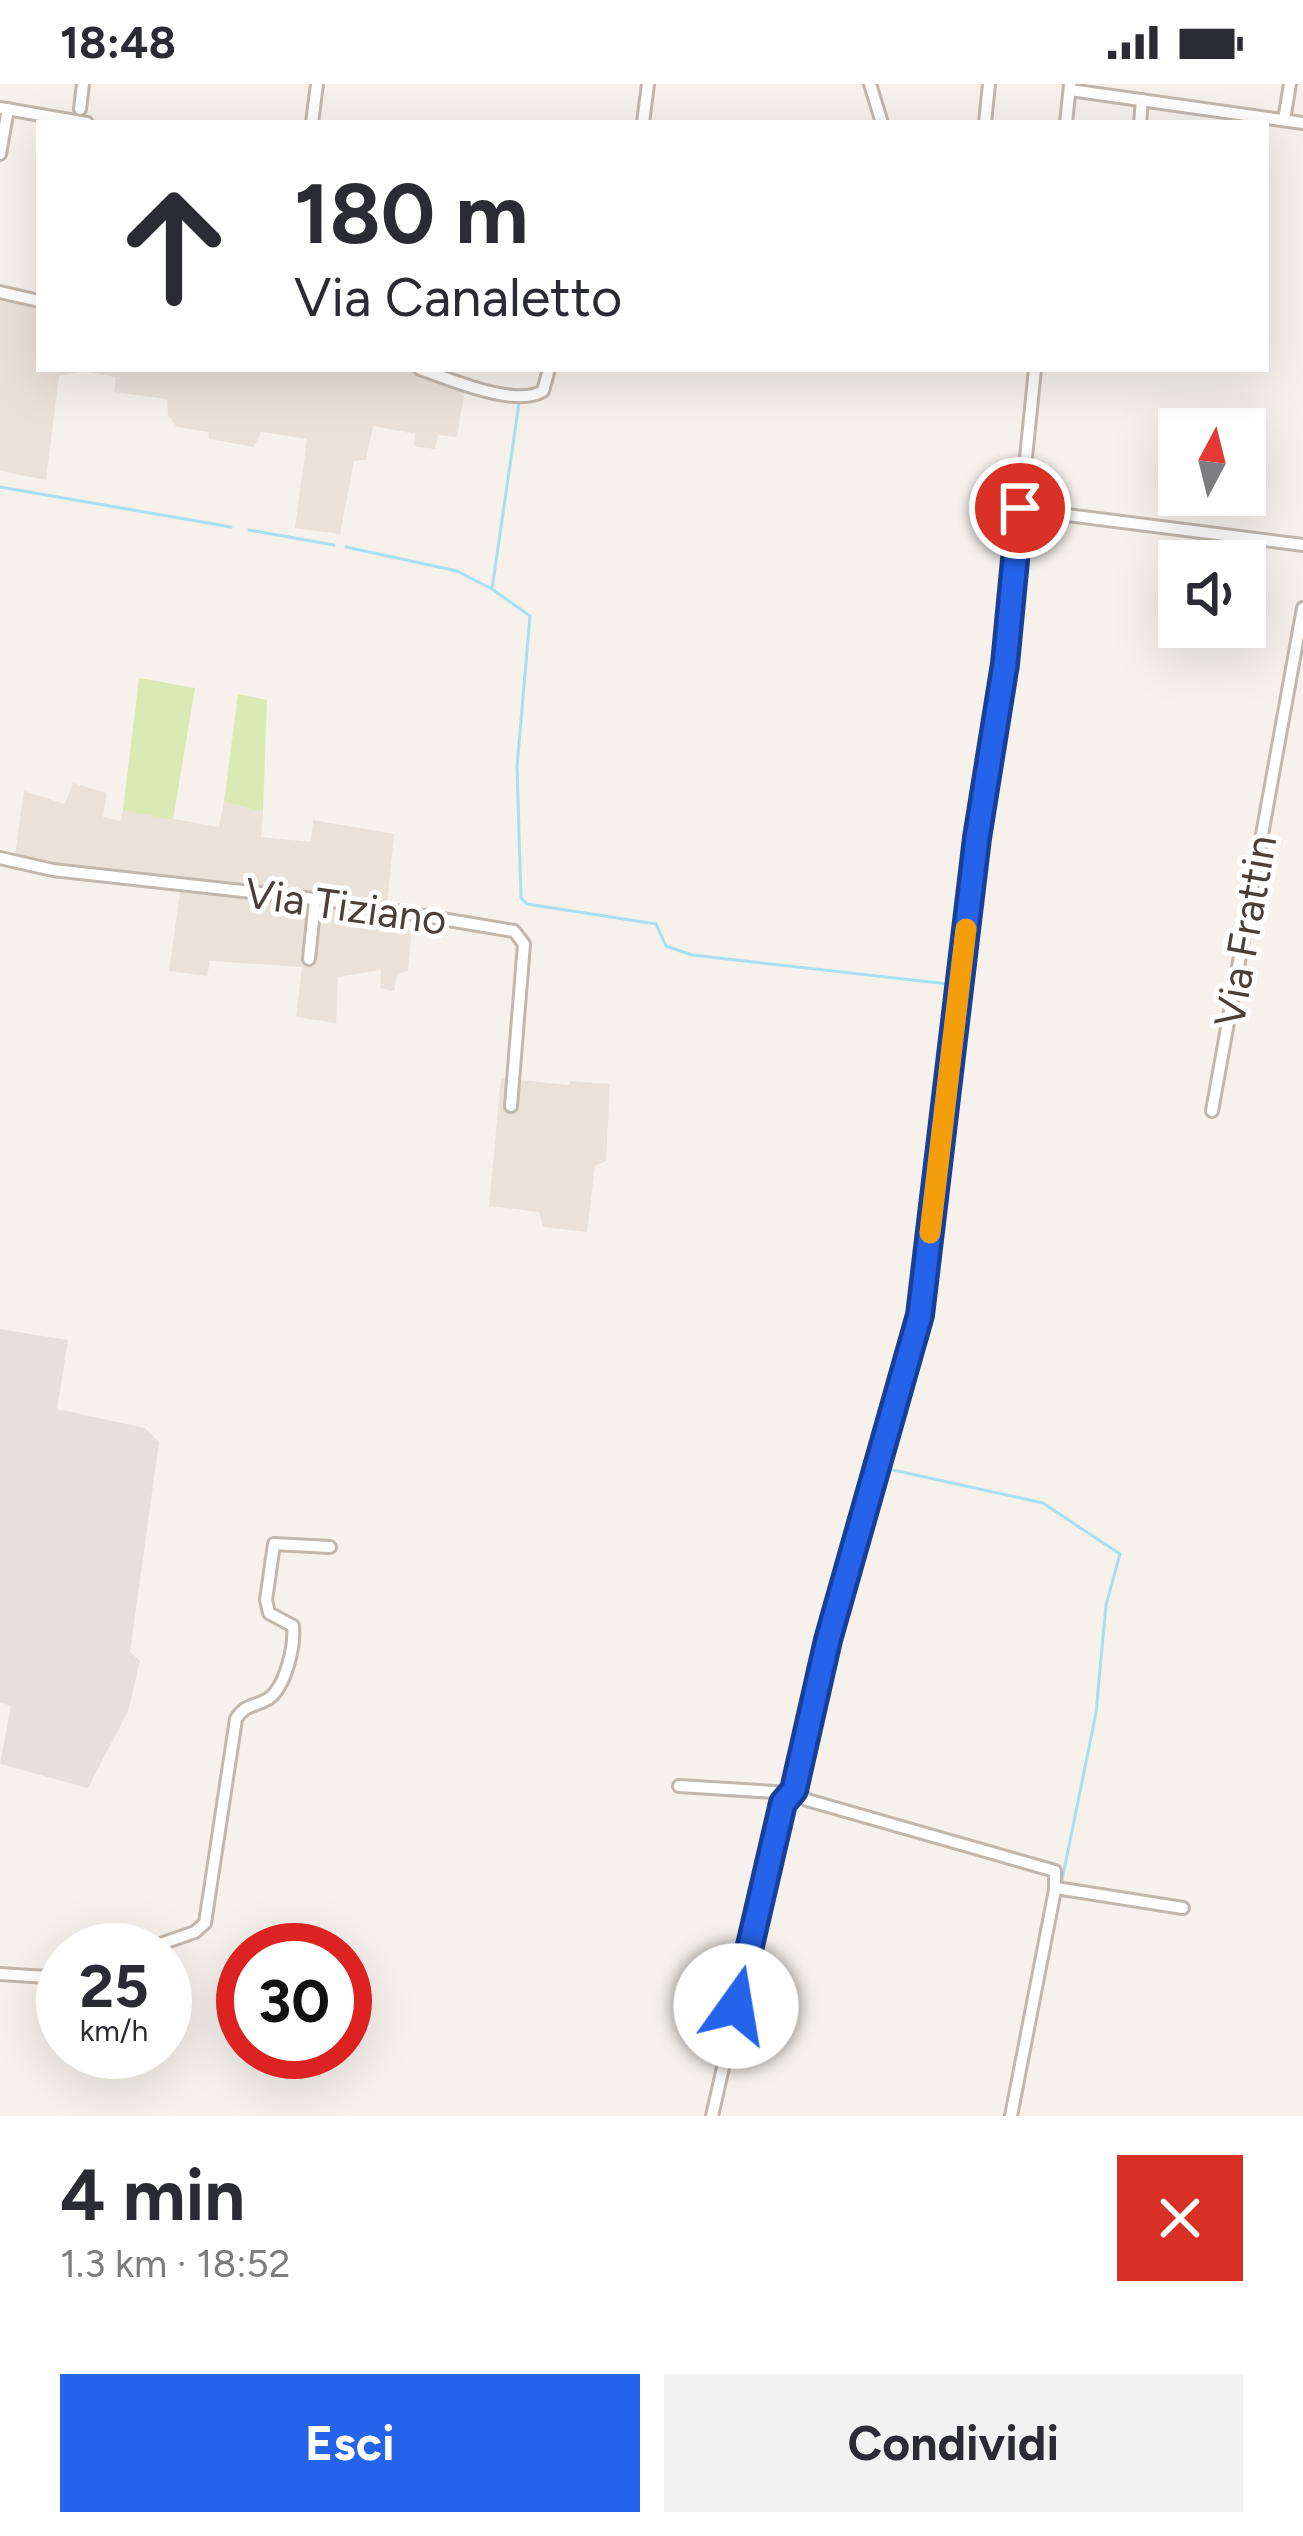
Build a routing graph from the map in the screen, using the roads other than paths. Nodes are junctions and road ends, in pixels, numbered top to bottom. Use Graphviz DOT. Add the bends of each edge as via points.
graph roads {
  1 [pos="83,84"];
  2 [pos="316,84"];
  3 [pos="648,84"];
  4 [pos="870,84"];
  5 [pos="989,84"];
  6 [pos="1290,84"];
  7 [pos="1070,87"];
  8 [pos="1142,100"];
  9 [pos="4,108"];
  10 [pos="80,109"];
  11 [pos="70,120"];
  12 [pos="312,120"];
  13 [pos="643,120"];
  14 [pos="881,120"];
  15 [pos="985,120"];
  16 [pos="1066,120"];
  17 [pos="1140,120"];
  18 [pos="1253,120"];
  19 [pos="1284,120"];
  20 [pos="1303,123"];
  21 [pos="0,154"];
  22 [pos="0,292"];
  23 [pos="36,300"];
  24 [pos="429,372"];
  25 [pos="549,372"];
  26 [pos="1035,372"];
  27 [pos="1020,508"];
  28 [pos="1303,545"];
  29 [pos="1303,608"];
  30 [pos="0,858"];
  31 [pos="316,900"];
  32 [pos="309,959"];
  33 [pos="511,1106"];
  34 [pos="1212,1112"];
  35 [pos="330,1547"];
  36 [pos="679,1786"];
  37 [pos="792,1792"];
  38 [pos="1056,1888"];
  39 [pos="1183,1908"];
  40 [pos="192,1933"];
  41 [pos="0,1974"];
  42 [pos="36,1976"];
  43 [pos="712,2116"];
  44 [pos="1011,2116"];
  1 -- 10 [label="street"];
  2 -- 12 [label="street"];
  3 -- 13 [label="street"];
  4 -- 14 [label="street"];
  5 -- 15 [label="street"];
  6 -- 19 [label="street"];
  7 -- 8 [label="street"];
  7 -- 16 [label="street"];
  8 -- 17 [label="street"];
  8 -- 18 [label="street"];
  9 -- 11 [label="street"];
  9 -- 21 [label="street"];
  18 -- 19 [label="street"];
  19 -- 20 [label="street"];
  22 -- 23 [label="street"];
  24 -- 25 [label="street" via="527,398 543,392"];
  26 -- 27 [label="street"];
  27 -- 28 [label="street"];
  27 -- 37 [label="street" via="920,1315"];
  29 -- 34 [label="street, Via Frattin"];
  30 -- 31 [label="street, Via Tiziano"];
  31 -- 32 [label="street"];
  31 -- 33 [label="street, Via Tiziano" via="520,935"];
  35 -- 40 [label="street" via="274,1544 266,1600 294,1639 270,1698 244,1707 236,1719 205,1923"];
  36 -- 37 [label="street"];
  37 -- 38 [label="street" via="1049,1867"];
  37 -- 43 [label="street" via="783,1803"];
  38 -- 39 [label="street"];
  38 -- 44 [label="street"];
  41 -- 42 [label="street"];
}
